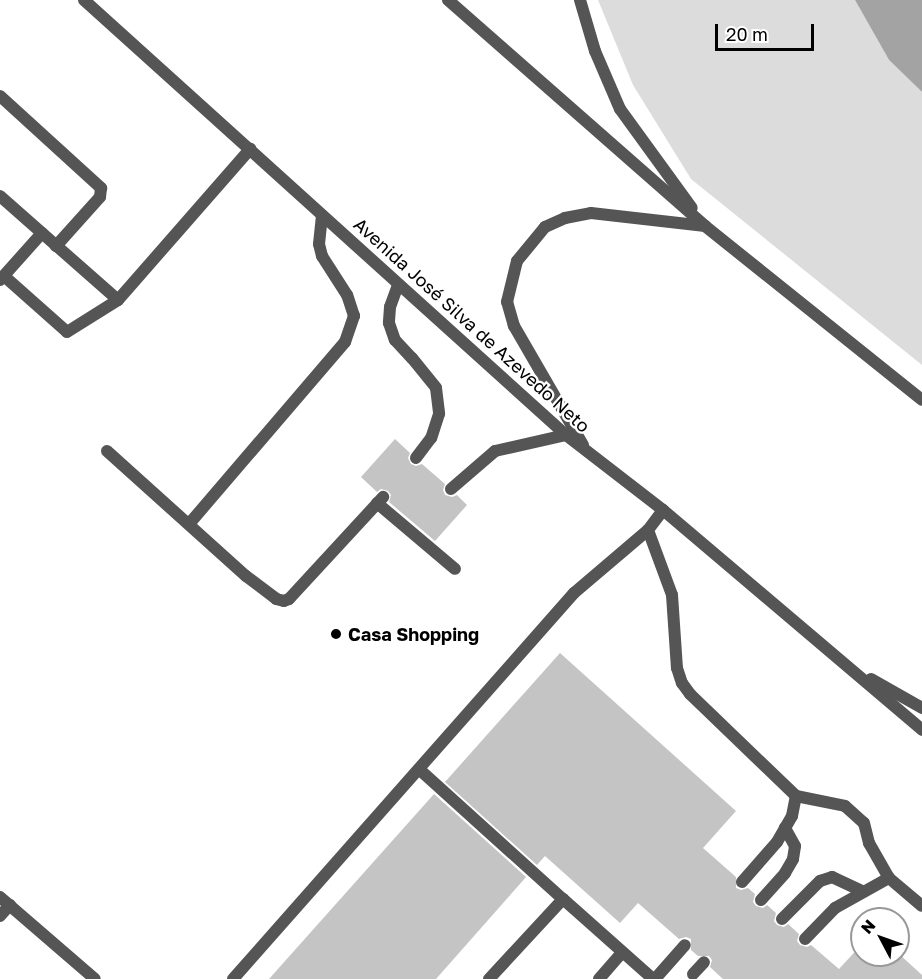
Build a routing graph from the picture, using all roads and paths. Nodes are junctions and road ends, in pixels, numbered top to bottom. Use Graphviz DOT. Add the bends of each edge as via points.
graph roads {
  1 [pos="84,0"];
  2 [pos="448,0"];
  3 [pos="580,0"];
  4 [pos="0,96"];
  5 [pos="250,149"];
  6 [pos="0,196"];
  7 [pos="322,215"];
  8 [pos="705,226"];
  9 [pos="42,233"];
  10 [pos="56,246"];
  11 [pos="2,278"];
  12 [pos="398,285"];
  13 [pos="118,300"];
  14 [pos="922,399"];
  15 [pos="566,435"];
  16 [pos="586,449"];
  17 [pos="107,451"];
  18 [pos="416,458"];
  19 [pos="451,489"];
  20 [pos="663,510"];
  21 [pos="189,524"];
  22 [pos="648,530"];
  23 [pos="455,569"];
  24 [pos="846,665"];
  25 [pos="922,708"];
  26 [pos="922,730"];
  27 [pos="420,770"];
  28 [pos="795,796"];
  29 [pos="785,828"];
  30 [pos="890,878"];
  31 [pos="742,882"];
  32 [pos="862,891"];
  33 [pos="0,897"];
  34 [pos="563,899"];
  35 [pos="761,900"];
  36 [pos="10,906"];
  37 [pos="922,906"];
  38 [pos="0,916"];
  39 [pos="782,919"];
  40 [pos="806,939"];
  41 [pos="685,945"];
  42 [pos="622,953"];
  43 [pos="704,962"];
  44 [pos="693,974"];
  45 [pos="95,979"];
  46 [pos="233,979"];
  47 [pos="489,979"];
  48 [pos="599,979"];
  49 [pos="654,979"];
  1 -- 5 [label="street, Avenida José Silva de Azevedo Neto"];
  2 -- 8 [label="street"];
  3 -- 8 [label="street" via="594,51 620,109"];
  4 -- 10 [label="street" via="101,188 100,196"];
  5 -- 7 [label="street, Avenida José Silva de Azevedo Neto"];
  5 -- 13 [label="street"];
  6 -- 9 [label="street"];
  7 -- 12 [label="street, Avenida José Silva de Azevedo Neto"];
  7 -- 21 [label="street" via="322,256 347,295 354,316 345,342"];
  8 -- 14 [label="street"];
  8 -- 16 [label="street" via="591,213 545,227 517,261 507,302 513,326"];
  9 -- 10 [label="street"];
  9 -- 11 [label="street"];
  10 -- 13 [label="street"];
  11 -- 13 [label="street" via="67,332"];
  12 -- 15 [label="street, Avenida José Silva de Azevedo Neto"];
  12 -- 18 [label="street" via="389,323 395,340 436,388 439,414 431,438"];
  15 -- 16 [label="street, Avenida José Silva de Azevedo Neto"];
  15 -- 19 [label="street" via="495,451"];
  16 -- 20 [label="street, Avenida José Silva de Azevedo Neto"];
  17 -- 21 [label="street"];
  20 -- 22 [label="street"];
  20 -- 24 [label="street, Avenida José Silva de Azevedo Neto"];
  21 -- 23 [label="street" via="246,576 284,601 380,500"];
  22 -- 27 [label="street" via="574,592"];
  22 -- 28 [label="street" via="672,595 677,668 682,683"];
  24 -- 25 [label="street, Avenida José Silva de Azevedo Neto"];
  24 -- 26 [label="street, Avenida José Silva de Azevedo Neto"];
  27 -- 34 [label="street"];
  27 -- 46 [label="street"];
  28 -- 29 [label="street" via="792,816"];
  28 -- 30 [label="street" via="845,806 864,823 869,843"];
  29 -- 31 [label="street"];
  29 -- 35 [label="street" via="795,846 793,859"];
  30 -- 32 [label="street"];
  30 -- 37 [label="street"];
  32 -- 39 [label="street" via="832,878 820,881"];
  32 -- 40 [label="street" via="835,908"];
  33 -- 36 [label="street"];
  34 -- 42 [label="street"];
  34 -- 47 [label="street"];
  36 -- 38 [label="street"];
  36 -- 45 [label="street"];
  41 -- 49 [label="street"];
  42 -- 48 [label="street"];
  42 -- 49 [label="street"];
  43 -- 44 [label="street"];
}
